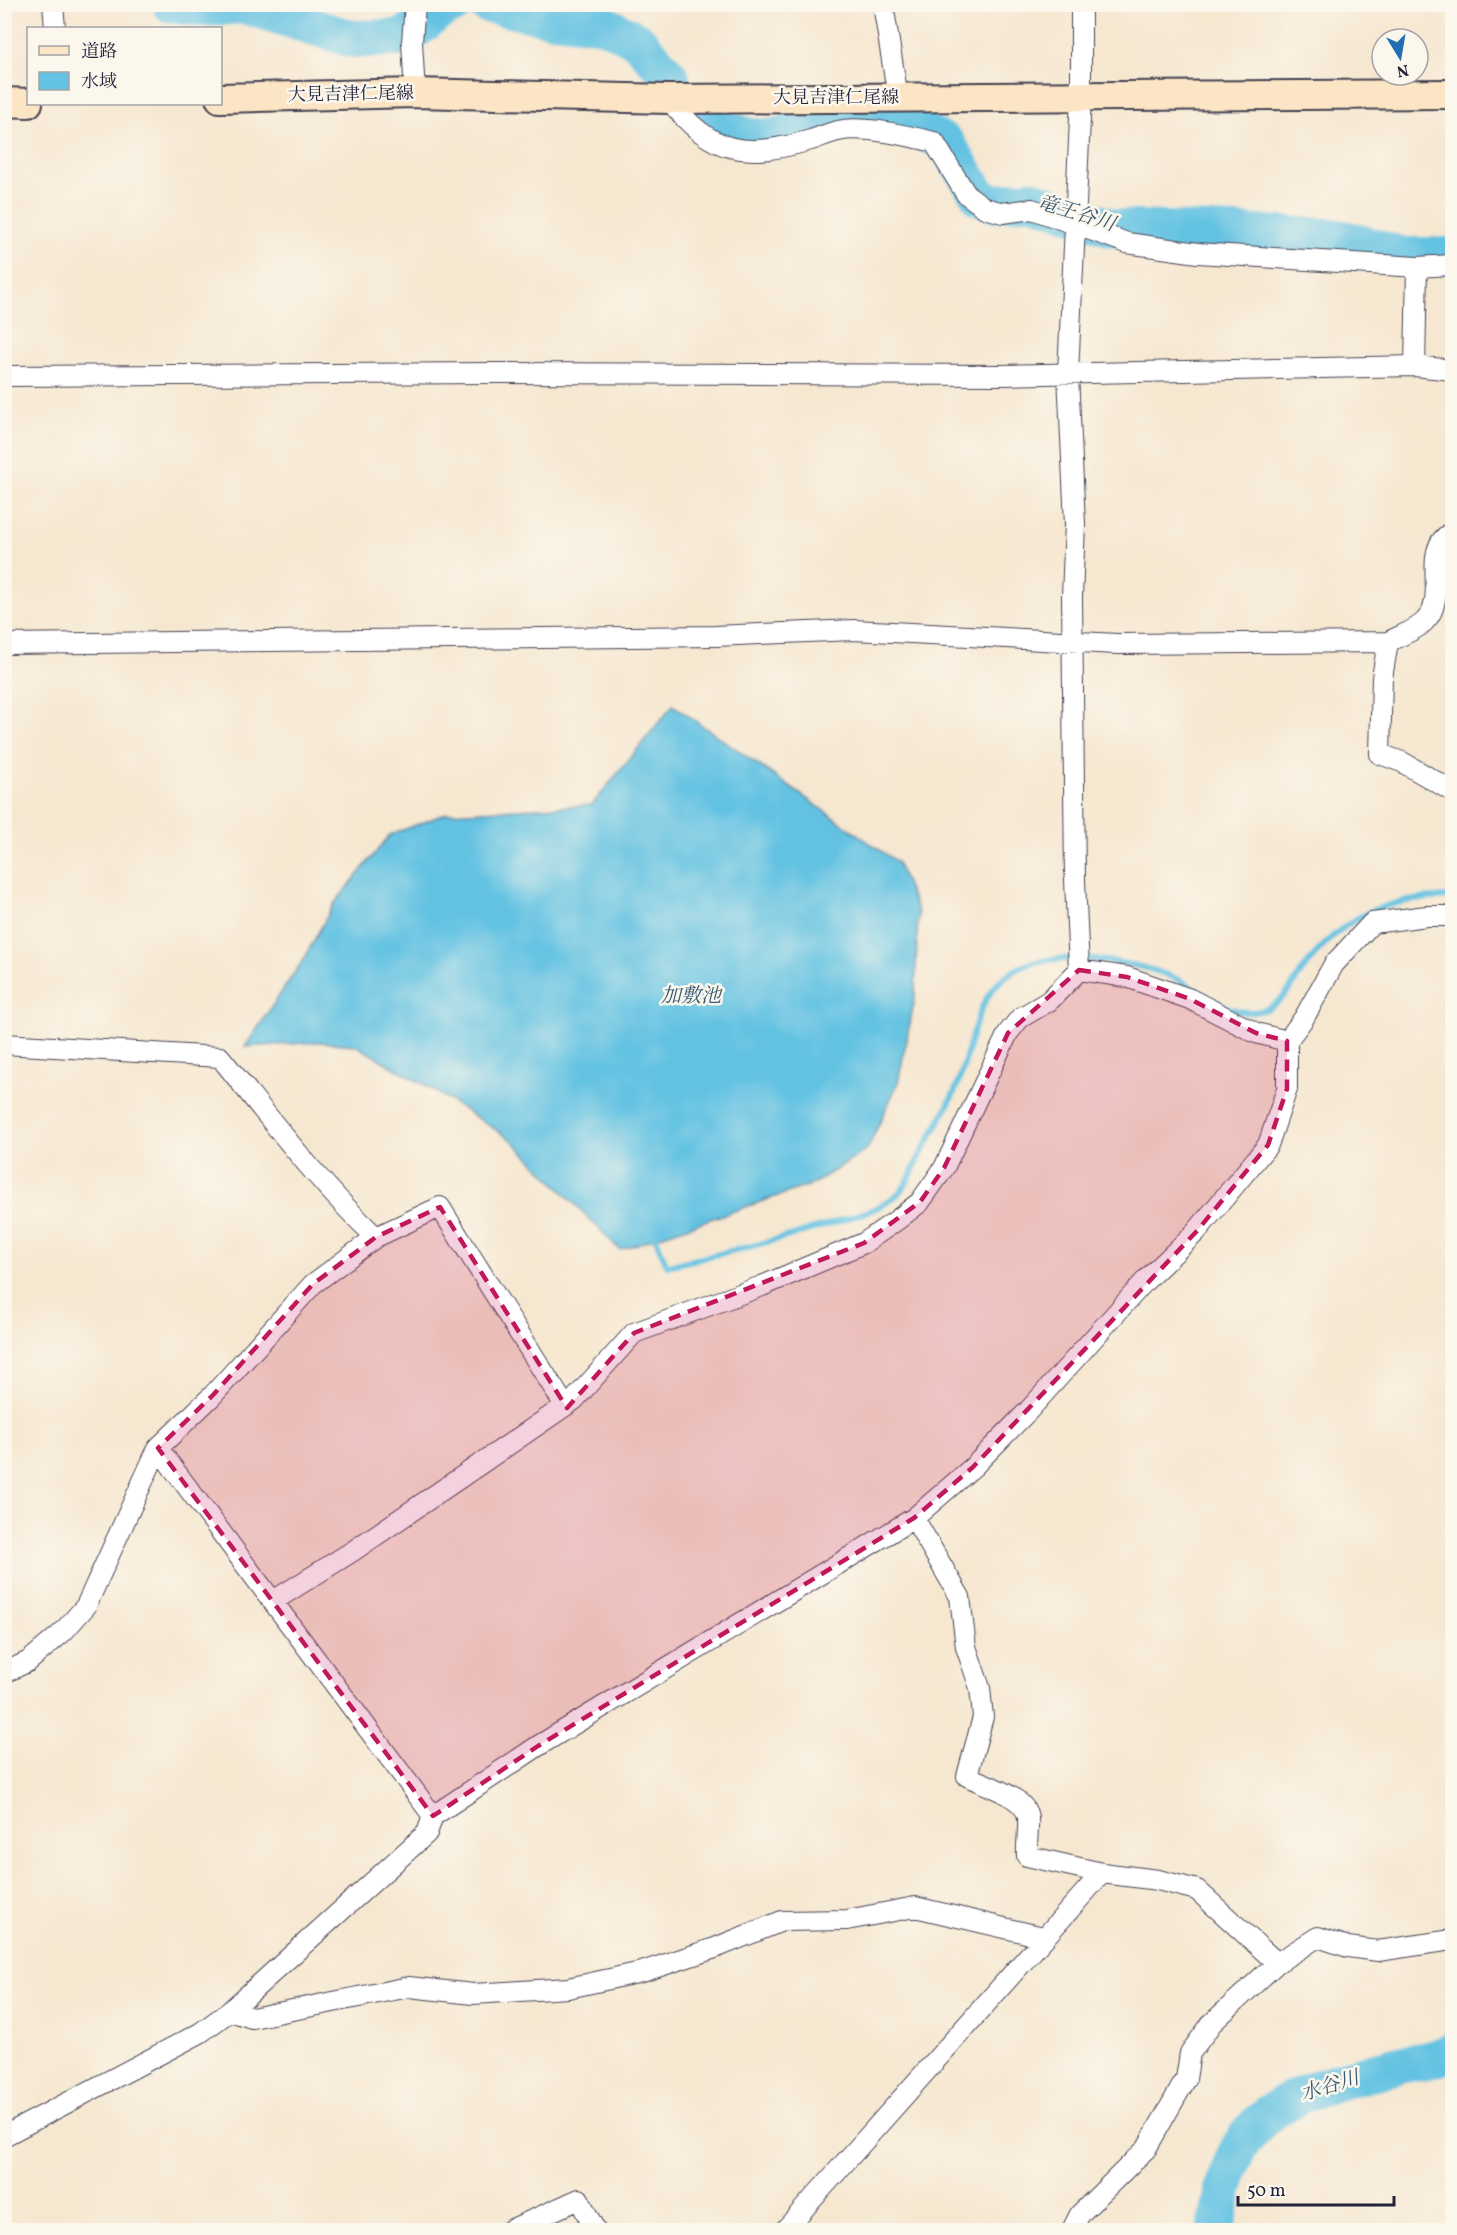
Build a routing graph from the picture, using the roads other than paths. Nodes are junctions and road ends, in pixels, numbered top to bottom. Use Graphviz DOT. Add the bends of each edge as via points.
graph roads {
  1 [pos="53,4"];
  2 [pos="884,4"];
  3 [pos="1082,4"];
  4 [pos="415,10"];
  5 [pos="55,27"];
  6 [pos="415,93"];
  7 [pos="1452,94"];
  8 [pos="222,98"];
  9 [pos="898,98"];
  10 [pos="1081,98"];
  11 [pos="669,99"];
  12 [pos="4,102"];
  13 [pos="27,103"];
  14 [pos="1074,217"];
  15 [pos="1452,265"];
  16 [pos="1417,267"];
  17 [pos="1415,366"];
  18 [pos="1452,370"];
  19 [pos="1068,374"];
  20 [pos="4,376"];
  21 [pos="1452,532"];
  22 [pos="1073,641"];
  23 [pos="1388,642"];
  24 [pos="4,644"];
  25 [pos="1452,791"];
  26 [pos="1452,916"];
  27 [pos="1079,970"];
  28 [pos="1287,1041"];
  29 [pos="4,1044"];
  30 [pos="376,1237"];
  31 [pos="565,1406"];
  32 [pos="158,1448"];
  33 [pos="914,1518"];
  34 [pos="273,1601"];
  35 [pos="4,1672"];
  36 [pos="433,1816"];
  37 [pos="1102,1873"];
  38 [pos="1043,1937"];
  39 [pos="1452,1940"];
  40 [pos="1277,1963"];
  41 [pos="230,2011"];
  42 [pos="4,2136"];
  43 [pos="510,2230"];
  44 [pos="595,2230"];
  45 [pos="785,2230"];
  46 [pos="1072,2230"];
  1 -- 5 [label="street"];
  2 -- 9 [label="street"];
  3 -- 10 [label="street"];
  4 -- 6 [label="street"];
  6 -- 8 [label="main road, 大見吉津仁尾線"];
  6 -- 11 [label="main road, 大見吉津仁尾線"];
  7 -- 10 [label="main road, 大見吉津仁尾線"];
  9 -- 10 [label="main road, 大見吉津仁尾線"];
  9 -- 11 [label="main road, 大見吉津仁尾線"];
  10 -- 14 [label="street"];
  11 -- 14 [label="street" via="685,121 713,140 737,149 767,150 839,130 898,133 934,142 966,194 985,208 1003,213 1032,209"];
  12 -- 13 [label="main road"];
  14 -- 16 [label="street" via="1127,243 1198,253"];
  14 -- 19 [label="street"];
  15 -- 16 [label="street"];
  16 -- 17 [label="street"];
  17 -- 18 [label="street"];
  17 -- 19 [label="street"];
  19 -- 20 [label="street"];
  19 -- 22 [label="street" via="1075,524"];
  21 -- 23 [label="street" via="1442,538 1436,555 1436,607 1425,623"];
  22 -- 23 [label="street"];
  22 -- 24 [label="street" via="854,630 715,636"];
  22 -- 27 [label="street"];
  23 -- 25 [label="street" via="1382,678 1380,754"];
  26 -- 28 [label="street" via="1372,923 1334,964"];
  27 -- 28 [label="street" via="1127,977 1190,999 1256,1033"];
  27 -- 31 [label="street" via="1049,1001 1020,1018 1008,1033 944,1167 920,1202 864,1243 634,1333"];
  28 -- 33 [label="street" via="1287,1089 1268,1145 1196,1232 1145,1281 1029,1410 973,1467"];
  29 -- 30 [label="street" via="220,1057 310,1166"];
  30 -- 31 [label="street" via="440,1207"];
  30 -- 32 [label="street" via="313,1284 213,1395"];
  31 -- 34 [label="street"];
  32 -- 34 [label="street"];
  32 -- 35 [label="street" via="86,1606 29,1661"];
  33 -- 36 [label="street" via="538,1746"];
  33 -- 37 [label="street" via="960,1598 966,1647 980,1688 983,1717 967,1776 1025,1808 1027,1856"];
  34 -- 36 [label="street"];
  36 -- 41 [label="street" via="426,1833"];
  37 -- 38 [label="street"];
  37 -- 40 [label="street" via="1197,1890"];
  38 -- 41 [label="street" via="915,1907 847,1920 782,1921 642,1972 568,1988 473,1994 410,1988 252,2018"];
  38 -- 45 [label="street"];
  39 -- 40 [label="street" via="1378,1951 1318,1937"];
  40 -- 46 [label="street" via="1212,2023 1190,2053 1186,2079 1146,2149 1080,2214"];
  41 -- 42 [label="street" via="200,2033"];
  43 -- 44 [label="street" via="579,2199"];
}
